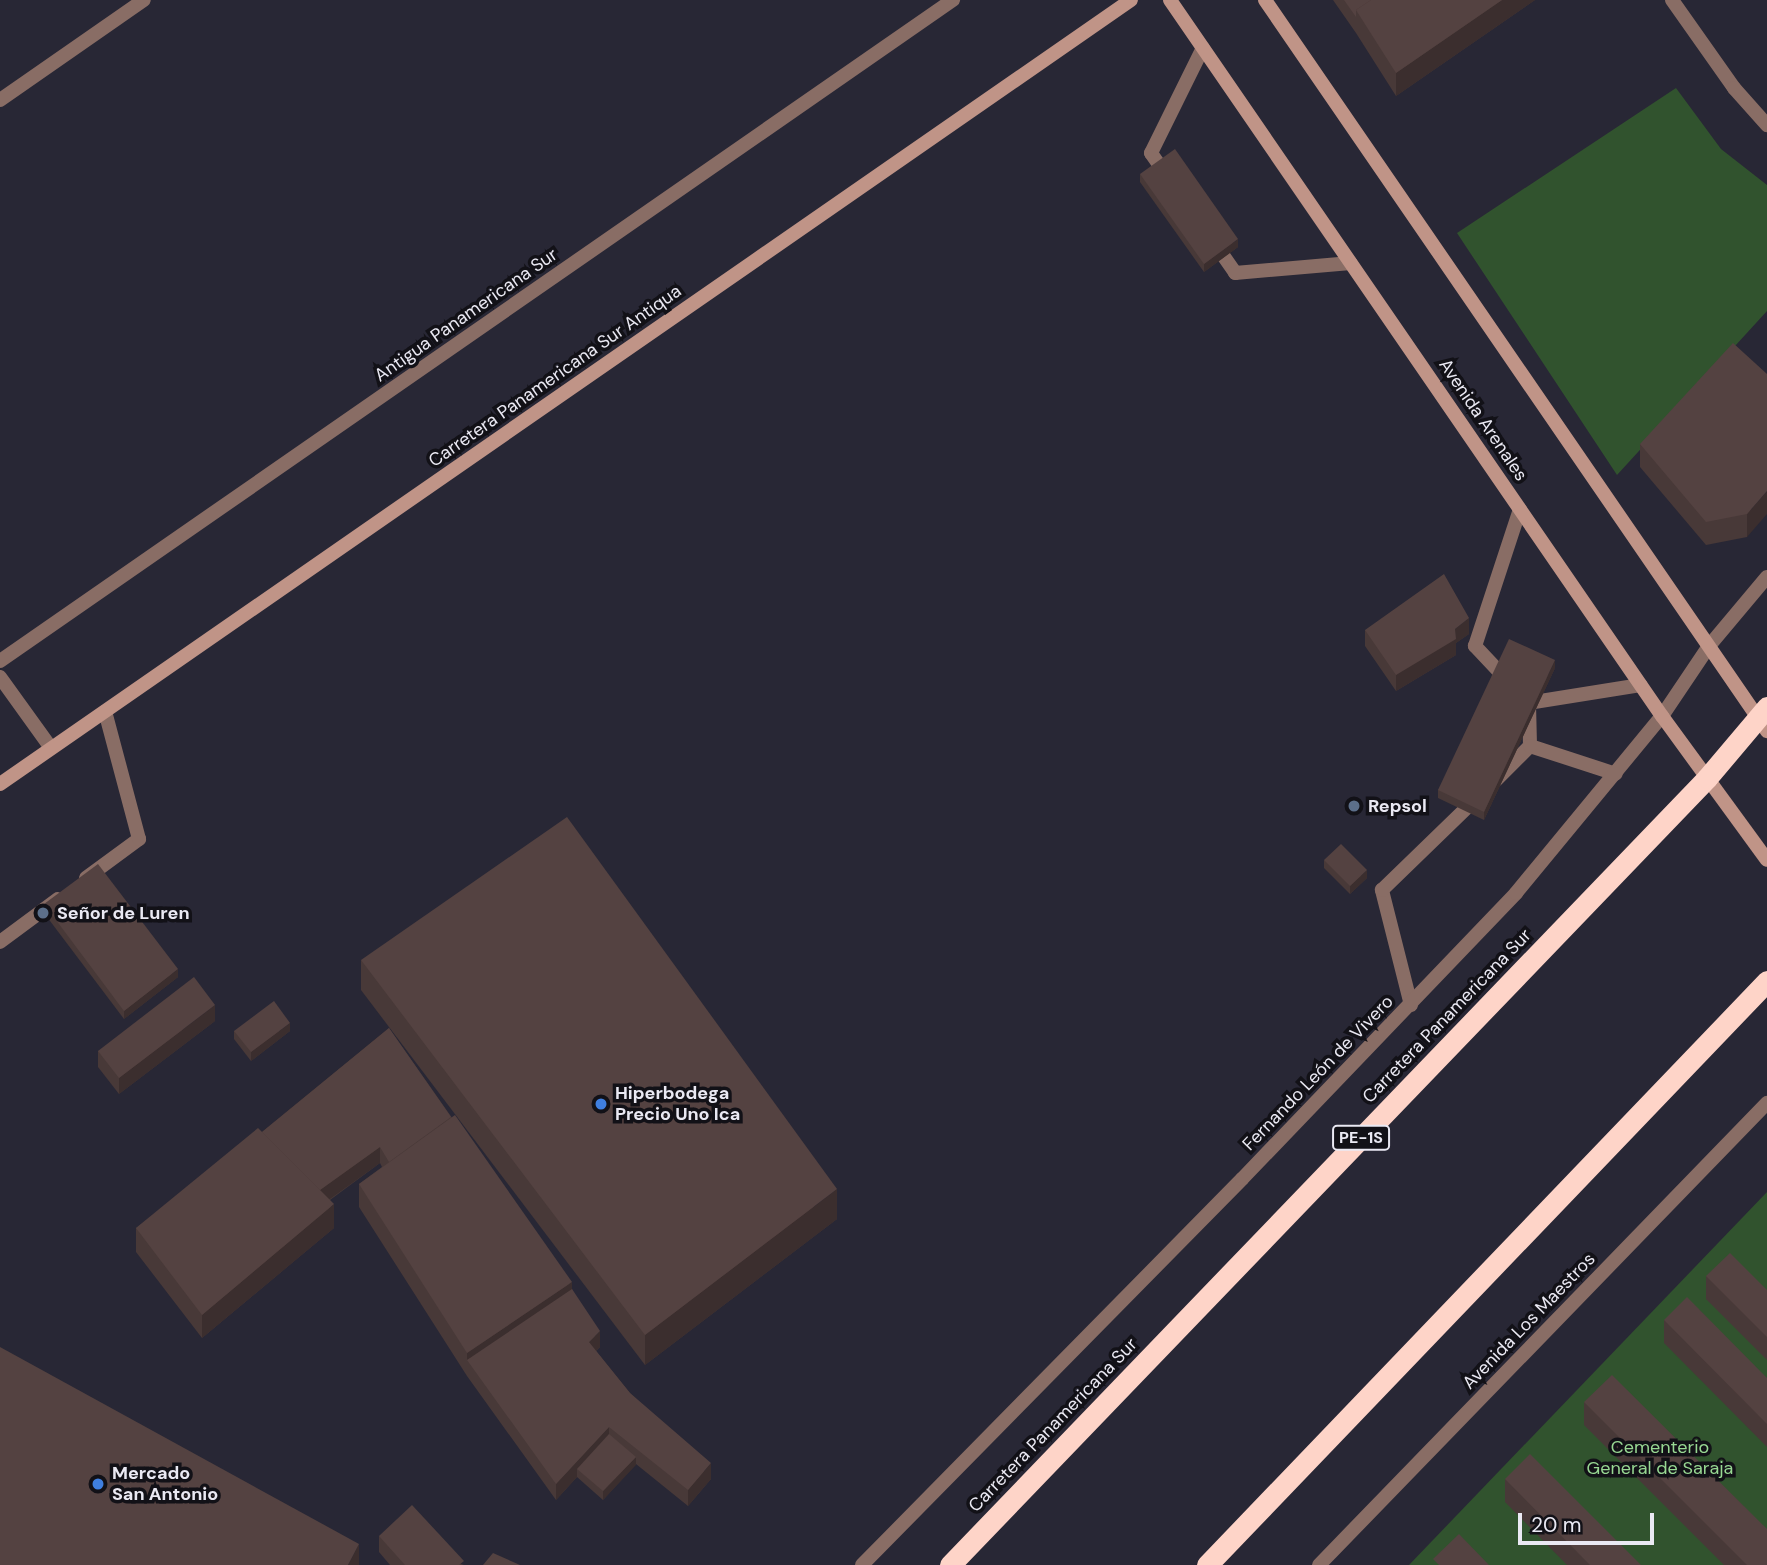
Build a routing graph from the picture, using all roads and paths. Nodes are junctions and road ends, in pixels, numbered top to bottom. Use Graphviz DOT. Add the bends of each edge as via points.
graph roads {
  1 [pos="144,0"];
  2 [pos="953,0"];
  3 [pos="1131,0"];
  4 [pos="1170,0"];
  5 [pos="1265,0"];
  6 [pos="1672,0"];
  7 [pos="1203,48"];
  8 [pos="0,100"];
  9 [pos="1767,125"];
  10 [pos="1174,186"];
  11 [pos="1205,229"];
  12 [pos="1351,263"];
  13 [pos="1520,509"];
  14 [pos="1767,577"];
  15 [pos="1710,646"];
  16 [pos="0,661"];
  17 [pos="0,677"];
  18 [pos="1641,685"];
  19 [pos="1528,703"];
  20 [pos="105,711"];
  21 [pos="1662,716"];
  22 [pos="1764,719"];
  23 [pos="1531,746"];
  24 [pos="51,748"];
  25 [pos="1616,774"];
  26 [pos="1707,779"];
  27 [pos="0,784"];
  28 [pos="1767,860"];
  29 [pos="0,942"];
  30 [pos="1767,981"];
  31 [pos="1411,1005"];
  32 [pos="1767,1103"];
  33 [pos="862,1565"];
  34 [pos="950,1565"];
  35 [pos="1207,1565"];
  36 [pos="1319,1565"];
  1 -- 8 [label="street"];
  2 -- 16 [label="street, Antigua Panamericana Sur"];
  3 -- 20 [label="street, Carretera Panamericana Sur Antiqua"];
  4 -- 7 [label="street, Avenida Arenales"];
  5 -- 15 [label="street"];
  6 -- 9 [label="street" via="1734,88"];
  7 -- 10 [label="street" via="1151,153"];
  7 -- 12 [label="street, Avenida Arenales"];
  11 -- 12 [label="street" via="1235,272"];
  12 -- 13 [label="street, Avenida Arenales"];
  13 -- 18 [label="street, Avenida Arenales"];
  13 -- 19 [label="street" via="1475,646"];
  14 -- 15 [label="street, Fernando León de Vivero"];
  15 -- 21 [label="street, Fernando León de Vivero"];
  15 -- 22 [label="street"];
  17 -- 24 [label="street"];
  18 -- 19 [label="street"];
  18 -- 21 [label="street, Avenida Arenales"];
  19 -- 23 [label="street"];
  20 -- 24 [label="street, Carretera Panamericana Sur Antiqua"];
  20 -- 29 [label="street" via="139,839"];
  21 -- 25 [label="street, Fernando León de Vivero"];
  21 -- 26 [label="street, Avenida Arenales"];
  22 -- 26 [label="highway, Carretera Panamericana Sur / PE-1S"];
  23 -- 25 [label="street"];
  23 -- 31 [label="street" via="1382,890"];
  24 -- 27 [label="street, Carretera Panamericana Sur Antiqua"];
  25 -- 31 [label="street, Fernando León de Vivero" via="1516,893"];
  26 -- 28 [label="street, Avenida Arenales"];
  26 -- 34 [label="highway, Carretera Panamericana Sur / PE-1S"];
  30 -- 35 [label="highway"];
  31 -- 33 [label="street, Fernando León de Vivero"];
  32 -- 36 [label="street, Avenida Los Maestros"];
}
